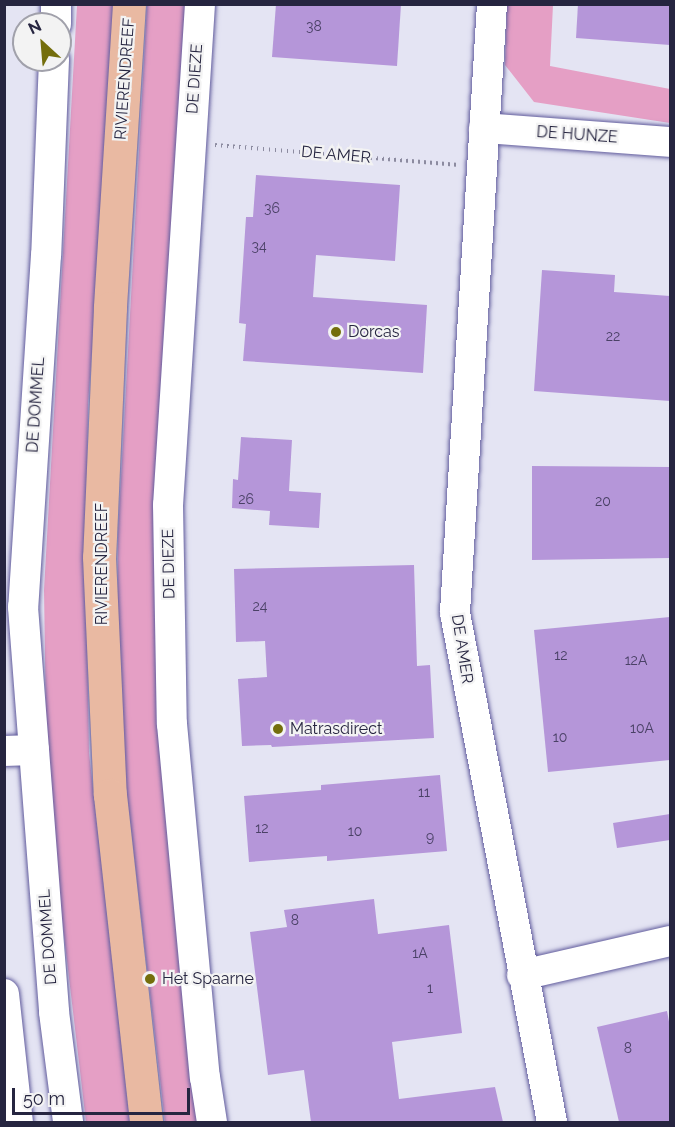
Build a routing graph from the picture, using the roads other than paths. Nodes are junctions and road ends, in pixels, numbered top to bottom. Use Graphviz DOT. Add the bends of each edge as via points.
graph roads {
  1 [pos="129,4"];
  2 [pos="200,4"];
  3 [pos="492,4"];
  4 [pos="54,72"];
  5 [pos="484,128"];
  6 [pos="670,142"];
  7 [pos="34,750"];
  8 [pos="4,751"];
  9 [pos="670,941"];
  10 [pos="522,975"];
  11 [pos="4,994"];
  12 [pos="18,1122"];
  13 [pos="68,1122"];
  14 [pos="146,1122"];
  15 [pos="212,1122"];
  16 [pos="552,1122"];
  1 -- 14 [label="main road, RIVIERENDREEF" via="99,557 110,795"];
  2 -- 15 [label="street, DE DIEZE" via="168,505 172,724"];
  3 -- 5 [label="street, DE AMER"];
  4 -- 7 [label="street, DE DOMMEL" via="23,607"];
  5 -- 6 [label="street, DE HUNZE"];
  5 -- 10 [label="street, DE AMER" via="455,613"];
  7 -- 8 [label="street"];
  7 -- 13 [label="street, DE DOMMEL" via="54,1012"];
  9 -- 10 [label="street"];
  10 -- 16 [label="street, DE AMER"];
  11 -- 12 [label="street"];
}
